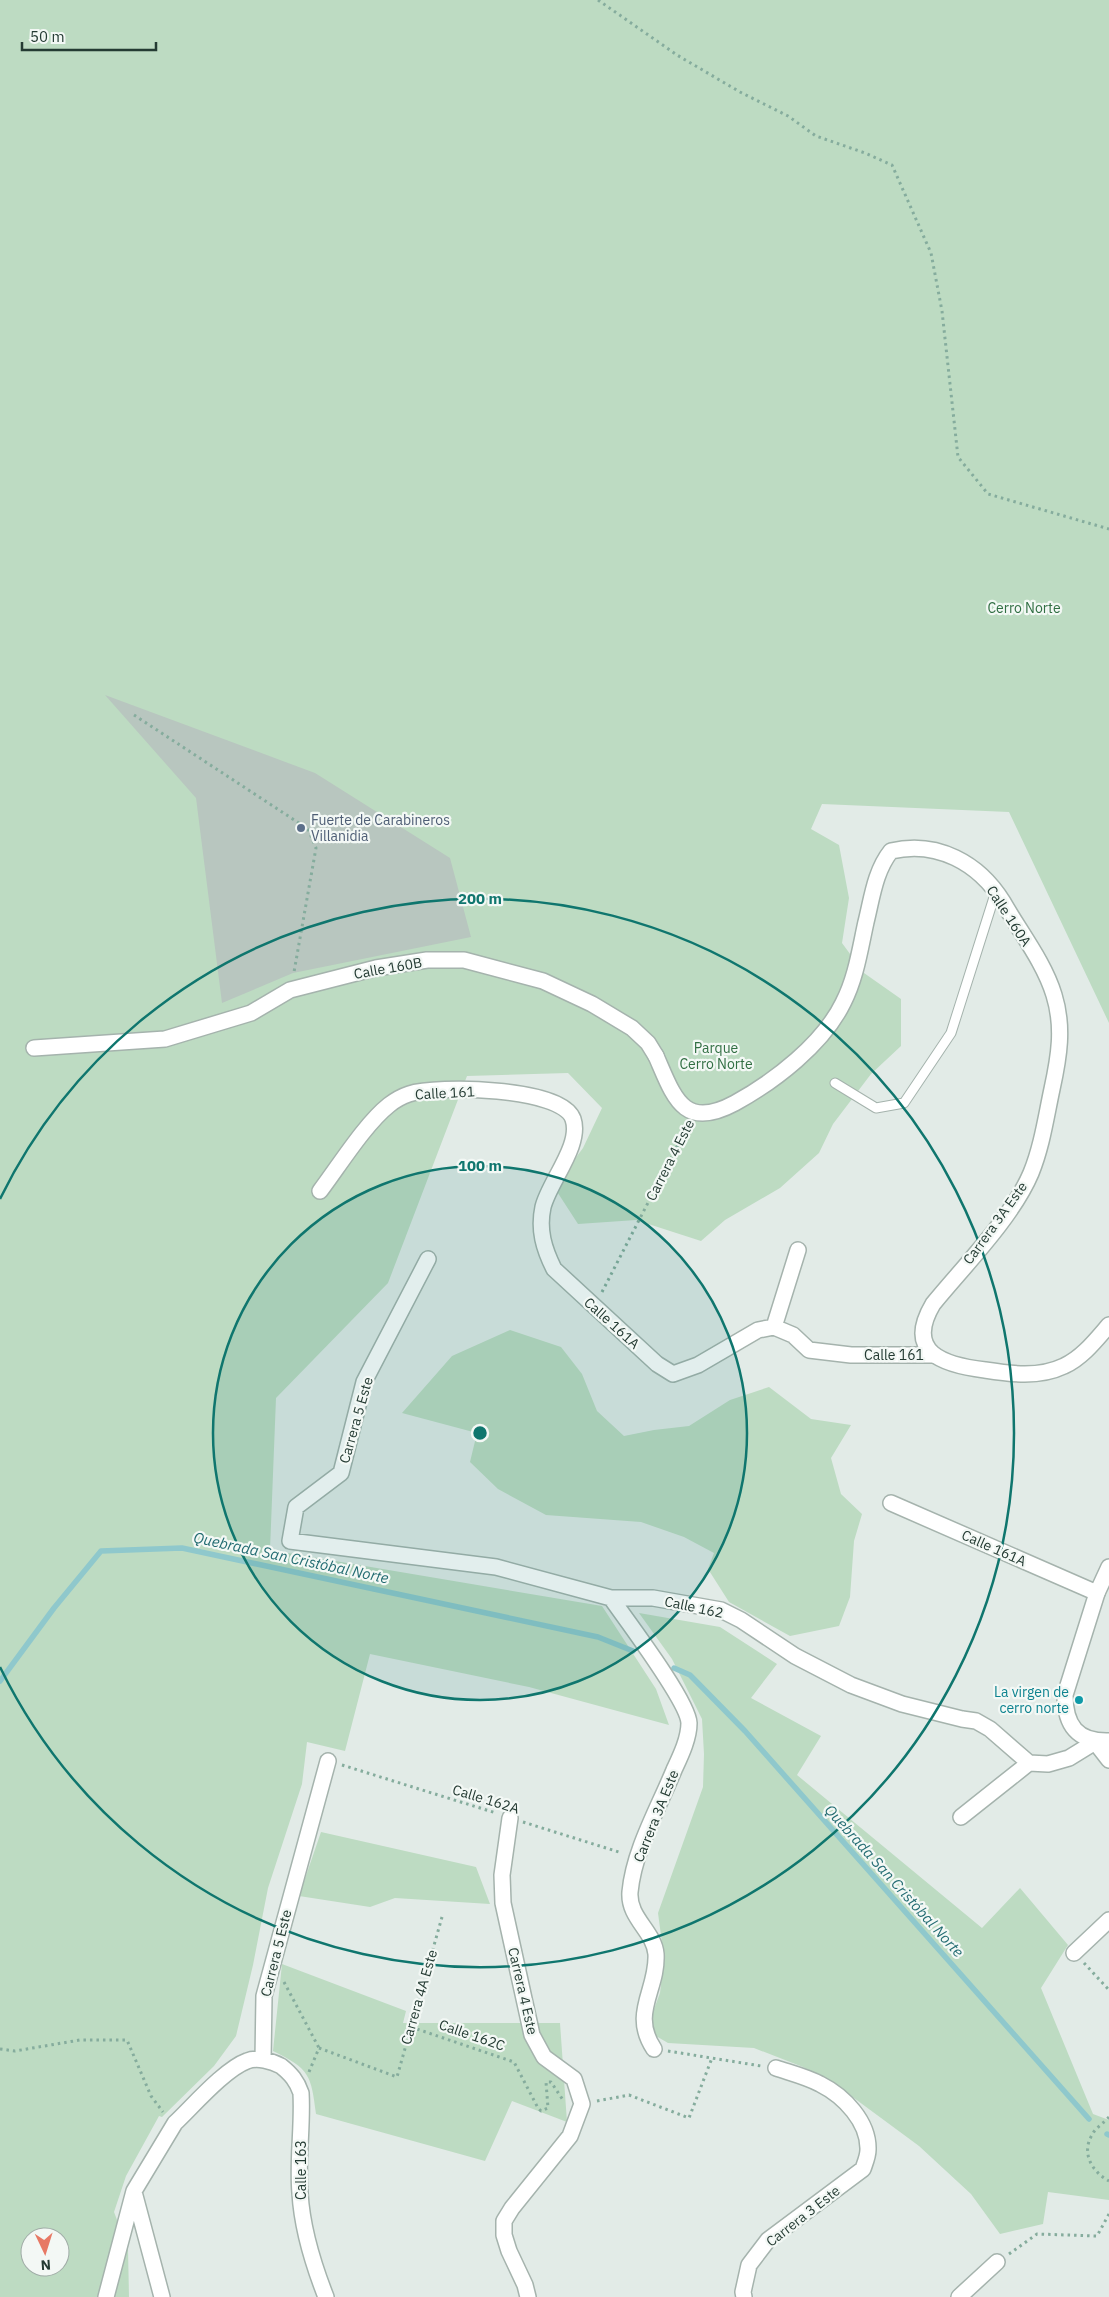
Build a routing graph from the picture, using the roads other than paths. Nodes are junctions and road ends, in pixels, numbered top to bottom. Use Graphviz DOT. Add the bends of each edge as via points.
graph roads {
  1 [pos="891,851"];
  2 [pos="996,891"];
  3 [pos="34,1048"];
  4 [pos="1060,1050"];
  5 [pos="835,1083"];
  6 [pos="694,1113"];
  7 [pos="320,1191"];
  8 [pos="798,1250"];
  9 [pos="428,1259"];
  10 [pos="554,1270"];
  11 [pos="1109,1325"];
  12 [pos="774,1327"];
  13 [pos="933,1355"];
  14 [pos="891,1503"];
  15 [pos="290,1541"];
  16 [pos="1109,1567"];
  17 [pos="1097,1593"];
  18 [pos="611,1598"];
  19 [pos="1102,1741"];
  20 [pos="1109,1760"];
  21 [pos="328,1761"];
  22 [pos="1029,1763"];
  23 [pos="960,1817"];
  24 [pos="510,1818"];
  25 [pos="1109,1920"];
  26 [pos="1074,1953"];
  27 [pos="654,2049"];
  28 [pos="263,2060"];
  29 [pos="776,2068"];
  30 [pos="134,2191"];
  31 [pos="997,2262"];
  32 [pos="106,2297"];
  33 [pos="162,2297"];
  34 [pos="326,2297"];
  35 [pos="528,2297"];
  36 [pos="744,2297"];
  37 [pos="959,2297"];
  1 -- 2 [label="street, Calle 160A" via="914,847 933,849 957,858 979,873"];
  1 -- 6 [label="street, Carrera 4 Este" via="880,870 852,981 835,1017 818,1039 753,1093 718,1111"];
  2 -- 4 [label="street, Calle 160A" via="1045,972 1054,995 1060,1026"];
  2 -- 5 [label="lane" via="951,1033 904,1104 876,1108"];
  3 -- 6 [label="street, Calle 160B" via="165,1038 251,1013 290,990 376,968 427,960 464,960 543,981 592,1004 632,1028 656,1056 674,1097"];
  4 -- 13 [label="street, Carrera 3A Este" via="1039,1150 1030,1175 1016,1199 925,1317 923,1331"];
  7 -- 10 [label="street, Calle 161" via="389,1105 409,1094 446,1090 490,1091 516,1093 553,1102 572,1118 574,1138 543,1206 544,1250"];
  8 -- 12 [label="street"];
  9 -- 15 [label="street, Carrera 5 Este" via="364,1382 341,1473 296,1507"];
  10 -- 12 [label="street, Calle 161A" via="657,1364 673,1374 698,1365 758,1330"];
  11 -- 13 [label="street, Calle 161" via="1082,1354 1066,1366 1048,1372 1028,1374 964,1367 944,1362"];
  12 -- 13 [label="street, Calle 161" via="793,1335 809,1350 833,1354"];
  14 -- 17 [label="street, Calle 161A"];
  15 -- 18 [label="street, Calle 162" via="496,1567"];
  16 -- 17 [label="street"];
  17 -- 19 [label="street" via="1064,1695 1071,1725 1081,1736"];
  18 -- 22 [label="street, Calle 162" via="653,1598 721,1610 795,1656 851,1685 902,1704 976,1721"];
  18 -- 27 [label="street, Carrera 3A Este" via="674,1689 689,1723 684,1748 637,1858 630,1895 636,1918 650,1937 656,1953 643,2012 647,2039"];
  19 -- 20 [label="street"];
  19 -- 22 [label="street" via="1069,1758 1048,1764"];
  21 -- 28 [label="street, Carrera 5 Este" via="264,1996"];
  22 -- 23 [label="street"];
  24 -- 35 [label="street, Carrera 4 Este" via="502,1875 503,1904 532,2035 544,2057 574,2079 582,2104 570,2136 504,2221 509,2251"];
  25 -- 26 [label="street"];
  28 -- 30 [label="street" via="248,2060 234,2068 175,2123"];
  28 -- 34 [label="street, Calle 163" via="289,2072 301,2093 302,2216"];
  29 -- 36 [label="street, Carrera 3 Este" via="820,2084 844,2099 866,2135 868,2151 863,2169 768,2240 749,2265"];
  30 -- 32 [label="street"];
  30 -- 33 [label="street"];
  31 -- 37 [label="street"];
}
